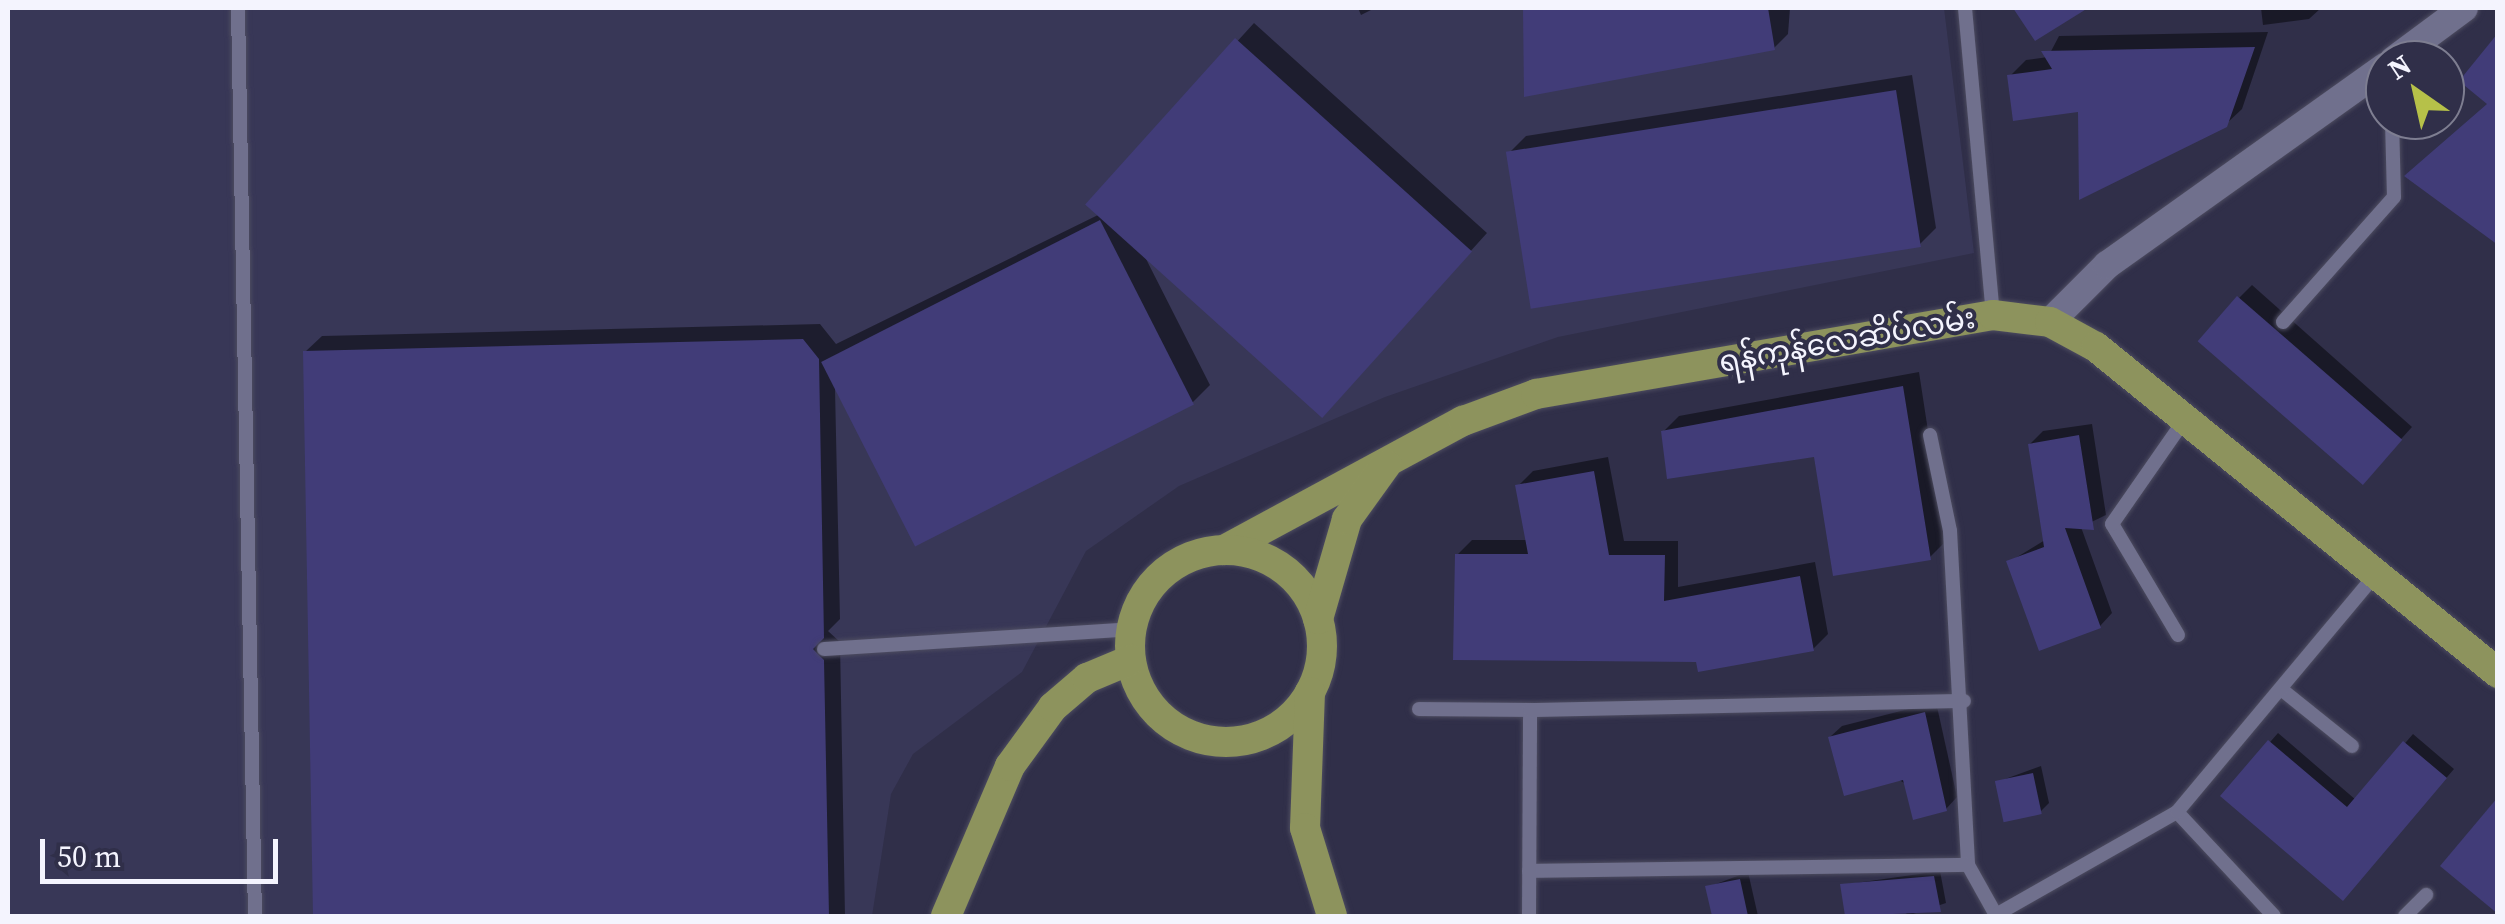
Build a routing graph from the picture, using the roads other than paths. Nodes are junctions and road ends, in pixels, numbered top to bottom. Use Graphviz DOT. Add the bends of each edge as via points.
graph roads {
  1 [pos="238,8"];
  2 [pos="1965,8"];
  3 [pos="2464,8"];
  4 [pos="2426,40"];
  5 [pos="2365,87"];
  6 [pos="2393,140"];
  7 [pos="1993,315"];
  8 [pos="2050,322"];
  9 [pos="2284,322"];
  10 [pos="2185,418"];
  11 [pos="1930,435"];
  12 [pos="1391,459"];
  13 [pos="1224,550"];
  14 [pos="2376,574"];
  15 [pos="1318,619"];
  16 [pos="2178,635"];
  17 [pos="1130,644"];
  18 [pos="824,649"];
  19 [pos="2498,673"];
  20 [pos="2280,690"];
  21 [pos="1310,692"];
  22 [pos="1964,702"];
  23 [pos="1419,708"];
  24 [pos="1530,710"];
  25 [pos="2352,746"];
  26 [pos="2178,812"];
  27 [pos="1968,865"];
  28 [pos="1529,871"];
  29 [pos="2426,895"];
  30 [pos="254,916"];
  31 [pos="946,916"];
  32 [pos="1332,916"];
  33 [pos="1529,916"];
  34 [pos="1995,916"];
  35 [pos="2274,916"];
  36 [pos="2406,916"];
  1 -- 30 [label="lane"];
  2 -- 7 [label="lane"];
  3 -- 4 [label="street"];
  5 -- 8 [label="street" via="2107,265"];
  6 -- 9 [label="lane" via="2394,198"];
  7 -- 8 [label="main road, ရန်ကုန်လေဆိပ်လမ်း"];
  7 -- 12 [label="main road, ရန်ကုန်လေဆိပ်လမ်း" via="1536,394"];
  8 -- 10 [label="main road, ရန်ကုန်လေဆိပ်လမ်း"];
  10 -- 14 [label="main road, ရန်ကုန်လေဆိပ်လမ်း"];
  10 -- 16 [label="lane" via="2112,524"];
  11 -- 22 [label="lane" via="1950,531"];
  12 -- 13 [label="main road, ရန်ကုန်လေဆိပ်လမ်း"];
  12 -- 15 [label="main road, ရန်ကုန်လေဆိပ်လမ်း" via="1347,519"];
  13 -- 15 [label="main road" via="1283,568"];
  13 -- 17 [label="main road" via="1163,573"];
  14 -- 19 [label="main road, ရန်ကုန်လေဆိပ်လမ်း"];
  14 -- 20 [label="lane"];
  15 -- 21 [label="main road"];
  17 -- 18 [label="lane"];
  17 -- 21 [label="main road" via="1156,713 1208,741 1268,733"];
  17 -- 31 [label="main road" via="1053,707 1010,766"];
  20 -- 25 [label="lane"];
  20 -- 26 [label="lane"];
  21 -- 32 [label="main road" via="1305,828"];
  22 -- 24 [label="lane"];
  22 -- 27 [label="lane"];
  23 -- 24 [label="lane"];
  24 -- 28 [label="lane"];
  26 -- 34 [label="lane"];
  26 -- 35 [label="lane"];
  27 -- 28 [label="lane"];
  27 -- 34 [label="lane"];
  28 -- 33 [label="lane"];
  29 -- 36 [label="lane"];
}
